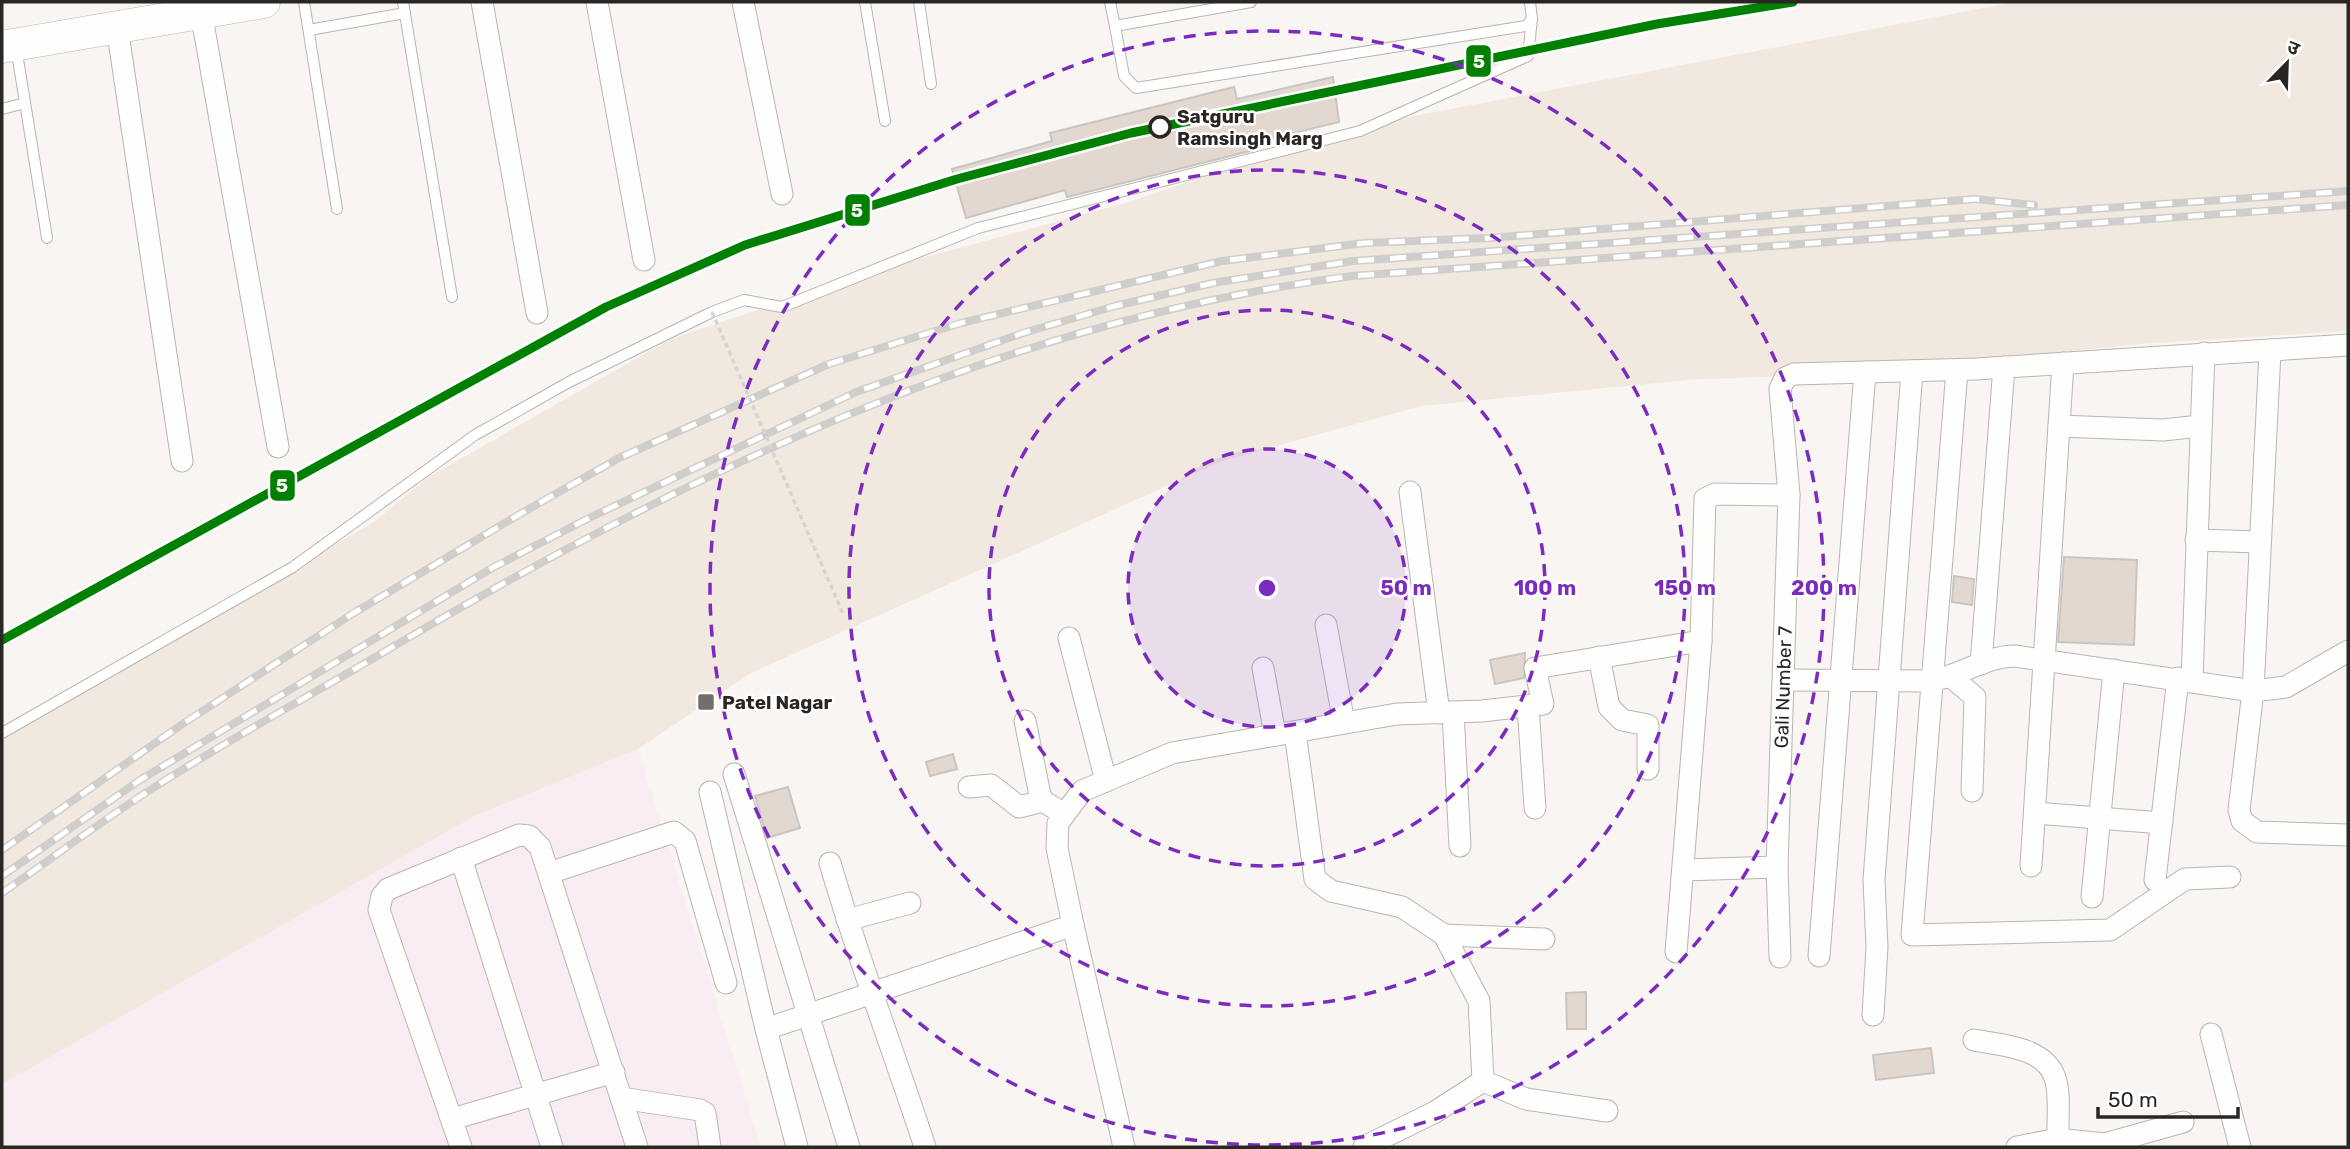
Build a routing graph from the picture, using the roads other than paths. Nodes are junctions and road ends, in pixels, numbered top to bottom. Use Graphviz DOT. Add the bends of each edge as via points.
graph roads {
  1 [pos="162,2"];
  2 [pos="264,2"];
  3 [pos="304,2"];
  4 [pos="482,2"];
  5 [pos="597,2"];
  6 [pos="743,2"];
  7 [pos="865,2"];
  8 [pos="919,2"];
  9 [pos="1110,2"];
  10 [pos="1251,2"];
  11 [pos="1530,2"];
  12 [pos="404,7"];
  13 [pos="201,12"];
  14 [pos="1532,19"];
  15 [pos="1115,26"];
  16 [pos="117,27"];
  17 [pos="309,30"];
  18 [pos="6,40"];
  19 [pos="931,84"];
  20 [pos="25,103"];
  21 [pos="2,108"];
  22 [pos="885,121"];
  23 [pos="782,194"];
  24 [pos="337,209"];
  25 [pos="47,238"];
  26 [pos="644,260"];
  27 [pos="452,297"];
  28 [pos="537,313"];
  29 [pos="2348,345"];
  30 [pos="2270,352"];
  31 [pos="2204,353"];
  32 [pos="2063,363"];
  33 [pos="2004,367"];
  34 [pos="1957,370"];
  35 [pos="1912,371"];
  36 [pos="1865,372"];
  37 [pos="2059,426"];
  38 [pos="2200,426"];
  39 [pos="278,447"];
  40 [pos="182,461"];
  41 [pos="1409,492"];
  42 [pos="1789,495"];
  43 [pos="2196,540"];
  44 [pos="2260,542"];
  45 [pos="1326,625"];
  46 [pos="1069,638"];
  47 [pos="1701,641"];
  48 [pos="2348,651"];
  49 [pos="1599,657"];
  50 [pos="2045,660"];
  51 [pos="1980,664"];
  52 [pos="1263,668"];
  53 [pos="2114,670"];
  54 [pos="1941,679"];
  55 [pos="2185,679"];
  56 [pos="1784,680"];
  57 [pos="1841,681"];
  58 [pos="1891,681"];
  59 [pos="2253,691"];
  60 [pos="1528,706"];
  61 [pos="1446,712"];
  62 [pos="1025,721"];
  63 [pos="1344,723"];
  64 [pos="2,733"];
  65 [pos="1285,734"];
  66 [pos="1648,769"];
  67 [pos="734,774"];
  68 [pos="1106,781"];
  69 [pos="969,787"];
  70 [pos="1972,791"];
  71 [pos="710,792"];
  72 [pos="1043,801"];
  73 [pos="1535,808"];
  74 [pos="2035,813"];
  75 [pos="1064,814"];
  76 [pos="2100,818"];
  77 [pos="2162,822"];
  78 [pos="2348,835"];
  79 [pos="1460,846"];
  80 [pos="461,858"];
  81 [pos="830,863"];
  82 [pos="2031,866"];
  83 [pos="1777,867"];
  84 [pos="1683,870"];
  85 [pos="549,873"];
  86 [pos="2230,877"];
  87 [pos="2155,880"];
  88 [pos="2092,897"];
  89 [pos="909,903"];
  90 [pos="846,920"];
  91 [pos="1073,926"];
  92 [pos="1444,936"];
  93 [pos="1544,939"];
  94 [pos="1676,952"];
  95 [pos="1819,956"];
  96 [pos="1780,957"];
  97 [pos="726,983"];
  98 [pos="874,992"];
  99 [pos="806,1015"];
  100 [pos="1873,1015"];
  101 [pos="766,1029"];
  102 [pos="2211,1034"];
  103 [pos="1974,1040"];
  104 [pos="614,1072"];
  105 [pos="1483,1081"];
  106 [pos="538,1097"];
  107 [pos="621,1098"];
  108 [pos="1607,1111"];
  109 [pos="452,1119"];
  110 [pos="2183,1122"];
  111 [pos="2058,1139"];
  112 [pos="461,1147"];
  113 [pos="552,1147"];
  114 [pos="636,1147"];
  115 [pos="710,1147"];
  116 [pos="797,1147"];
  117 [pos="849,1147"];
  118 [pos="925,1147"];
  119 [pos="1124,1147"];
  120 [pos="1364,1147"];
  121 [pos="2017,1147"];
  122 [pos="2240,1147"];
  1 -- 18 [label="street"];
  2 -- 13 [label="street"];
  3 -- 17 [label="lane"];
  4 -- 28 [label="street"];
  5 -- 26 [label="street"];
  6 -- 23 [label="street"];
  7 -- 22 [label="lane"];
  8 -- 19 [label="lane"];
  9 -- 15 [label="lane"];
  10 -- 15 [label="lane"];
  11 -- 14 [label="lane"];
  12 -- 17 [label="lane"];
  12 -- 27 [label="lane"];
  13 -- 16 [label="street"];
  13 -- 39 [label="street"];
  14 -- 15 [label="lane" via="1527,26 1136,88 1124,76"];
  14 -- 64 [label="lane" via="1528,55 1360,131 978,228 782,307 744,300 712,312 569,382 475,435 293,567"];
  16 -- 18 [label="street"];
  16 -- 40 [label="street"];
  17 -- 24 [label="lane"];
  18 -- 20 [label="lane"];
  20 -- 21 [label="lane"];
  20 -- 25 [label="lane"];
  29 -- 30 [label="street"];
  30 -- 31 [label="street"];
  30 -- 44 [label="street"];
  31 -- 32 [label="street"];
  31 -- 38 [label="street"];
  32 -- 33 [label="street"];
  32 -- 37 [label="street"];
  33 -- 34 [label="street"];
  33 -- 51 [label="street"];
  34 -- 35 [label="street"];
  34 -- 54 [label="street"];
  35 -- 36 [label="street"];
  35 -- 58 [label="street"];
  36 -- 42 [label="street, Gali Number 7" via="1785,378 1780,388"];
  36 -- 57 [label="street"];
  37 -- 38 [label="street" via="2162,430"];
  37 -- 50 [label="street"];
  38 -- 43 [label="street"];
  41 -- 61 [label="street"];
  42 -- 47 [label="street" via="1715,494 1705,499"];
  42 -- 56 [label="street, Gali Number 7"];
  43 -- 44 [label="street"];
  43 -- 55 [label="street"];
  44 -- 59 [label="street"];
  45 -- 63 [label="street"];
  46 -- 68 [label="street"];
  47 -- 49 [label="street"];
  47 -- 84 [label="street"];
  48 -- 59 [label="street" via="2286,687"];
  49 -- 60 [label="street" via="1535,668 1543,704"];
  49 -- 66 [label="street" via="1609,707 1622,720 1648,725"];
  50 -- 51 [label="street" via="2006,656"];
  50 -- 53 [label="street"];
  50 -- 74 [label="street"];
  51 -- 54 [label="street"];
  52 -- 65 [label="street"];
  53 -- 55 [label="street"];
  53 -- 76 [label="street"];
  54 -- 58 [label="street"];
  54 -- 70 [label="street" via="1975,697"];
  54 -- 86 [label="street" via="1912,936 2110,930 2185,879"];
  55 -- 59 [label="street"];
  55 -- 77 [label="street"];
  56 -- 57 [label="street"];
  56 -- 83 [label="street, Gali Number 7"];
  57 -- 58 [label="street"];
  57 -- 95 [label="street"];
  58 -- 100 [label="street" via="1874,880"];
  59 -- 78 [label="street" via="2239,810 2242,821 2257,832"];
  60 -- 61 [label="street"];
  60 -- 73 [label="street"];
  61 -- 63 [label="street"];
  61 -- 79 [label="street"];
  62 -- 72 [label="street"];
  63 -- 65 [label="street"];
  65 -- 68 [label="street" via="1172,753"];
  65 -- 92 [label="street" via="1315,879 1331,891 1402,907"];
  67 -- 99 [label="street"];
  68 -- 75 [label="street" via="1082,791"];
  69 -- 72 [label="street" via="991,785 1019,807"];
  71 -- 101 [label="street"];
  72 -- 75 [label="street"];
  74 -- 76 [label="street"];
  74 -- 82 [label="street"];
  75 -- 91 [label="street" via="1058,823 1057,848"];
  76 -- 77 [label="street"];
  76 -- 88 [label="street"];
  77 -- 87 [label="street"];
  80 -- 85 [label="street" via="519,835 529,836 540,846"];
  80 -- 106 [label="street"];
  80 -- 109 [label="street" via="388,889 379,903"];
  81 -- 90 [label="street"];
  83 -- 84 [label="street"];
  83 -- 96 [label="street, Gali Number 7"];
  84 -- 94 [label="street"];
  85 -- 97 [label="street" via="674,832 685,841"];
  85 -- 104 [label="street"];
  89 -- 90 [label="street"];
  90 -- 98 [label="street"];
  91 -- 98 [label="street"];
  91 -- 119 [label="street"];
  92 -- 93 [label="street"];
  92 -- 105 [label="street" via="1479,1001"];
  98 -- 99 [label="street"];
  98 -- 118 [label="street"];
  99 -- 101 [label="street"];
  99 -- 117 [label="street"];
  101 -- 116 [label="street"];
  102 -- 122 [label="street"];
  103 -- 111 [label="street" via="2025,1049 2051,1069 2056,1079"];
  104 -- 106 [label="street"];
  104 -- 107 [label="street"];
  105 -- 108 [label="street" via="1526,1099"];
  105 -- 120 [label="street" via="1435,1112"];
  106 -- 109 [label="street"];
  106 -- 113 [label="street"];
  107 -- 114 [label="street"];
  107 -- 115 [label="street" via="700,1110 705,1113"];
  109 -- 112 [label="street"];
  110 -- 111 [label="street" via="2104,1144"];
  111 -- 121 [label="street"];
}
